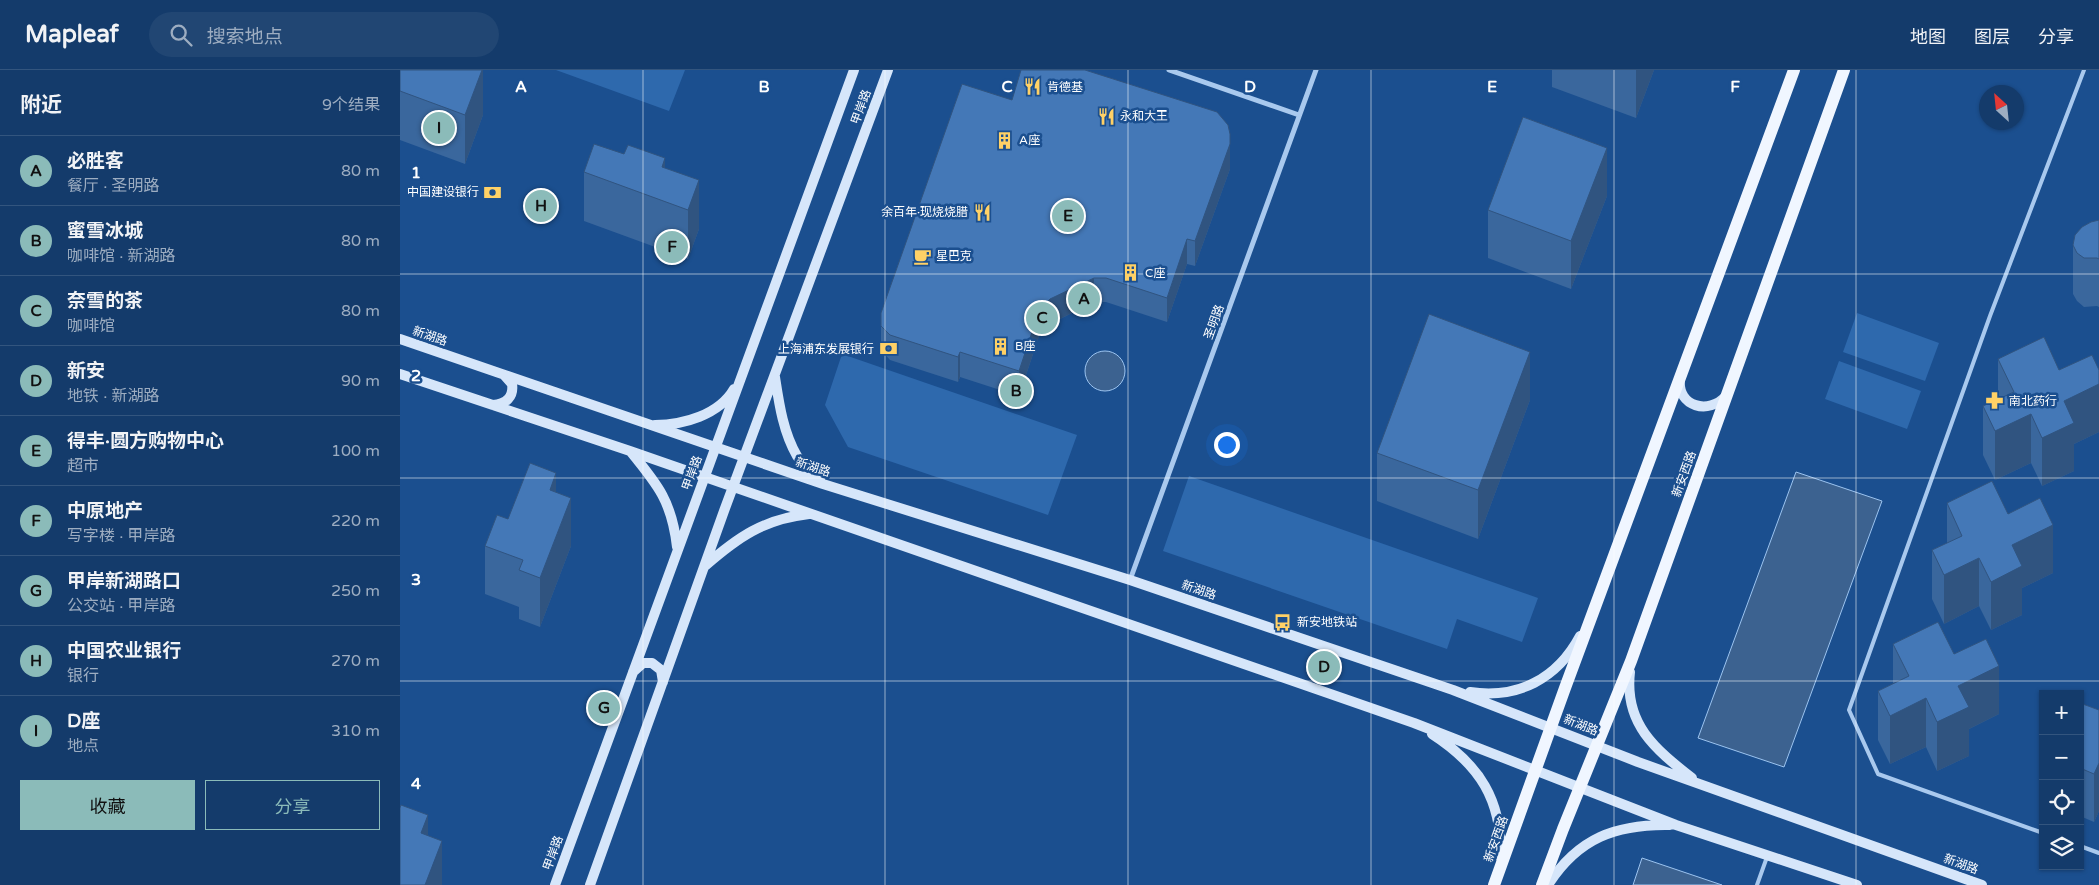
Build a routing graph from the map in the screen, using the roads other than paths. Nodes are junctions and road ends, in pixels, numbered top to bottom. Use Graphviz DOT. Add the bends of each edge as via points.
graph roads {
  1 [pos="854,70"];
  2 [pos="888,70"];
  3 [pos="1169,70"];
  4 [pos="1316,70"];
  5 [pos="1794,70"];
  6 [pos="1844,70"];
  7 [pos="2084,70"];
  8 [pos="1299,115"];
  9 [pos="400,339"];
  10 [pos="400,374"];
  11 [pos="502,374"];
  12 [pos="774,376"];
  13 [pos="741,377"];
  14 [pos="1680,378"];
  15 [pos="1728,393"];
  16 [pos="490,404"];
  17 [pos="645,424"];
  18 [pos="714,448"];
  19 [pos="630,451"];
  20 [pos="744,458"];
  21 [pos="704,476"];
  22 [pos="823,484"];
  23 [pos="733,487"];
  24 [pos="812,514"];
  25 [pos="678,548"];
  26 [pos="705,566"];
  27 [pos="1130,580"];
  28 [pos="1594,608"];
  29 [pos="1631,661"];
  30 [pos="632,675"];
  31 [pos="663,683"];
  32 [pos="1453,690"];
  33 [pos="1414,723"];
  34 [pos="1551,727"];
  35 [pos="1596,745"];
  36 [pos="1536,770"];
  37 [pos="1701,784"];
  38 [pos="1579,787"];
  39 [pos="1676,825"];
  40 [pos="2039,832"];
  41 [pos="2084,847"];
  42 [pos="2099,853"];
  43 [pos="1768,855"];
  44 [pos="1501,865"];
  45 [pos="555,885"];
  46 [pos="590,885"];
  47 [pos="1494,885"];
  48 [pos="1542,885"];
  49 [pos="1548,885"];
  50 [pos="1757,885"];
  51 [pos="1857,885"];
  52 [pos="1982,885"];
  1 -- 13 [label="main road, 甲岸路"];
  2 -- 12 [label="main road, 甲岸路"];
  3 -- 8 [label="street"];
  4 -- 8 [label="street, 圣明路"];
  5 -- 14 [label="main road, 新安西路"];
  6 -- 15 [label="main road, 新安西路"];
  7 -- 40 [label="lane" via="1990,316 1850,710 1878,774"];
  8 -- 27 [label="street, 圣明路"];
  9 -- 11 [label="main road, 新湖路"];
  10 -- 16 [label="main road"];
  11 -- 16 [label="main road" via="512,384 512,394 505,402"];
  11 -- 17 [label="main road, 新湖路"];
  12 -- 20 [label="main road, 甲岸路"];
  12 -- 22 [label="main road" via="790,442 797,456"];
  13 -- 17 [label="main road" via="719,406 702,415 667,425"];
  13 -- 18 [label="main road, 甲岸路"];
  14 -- 15 [label="main road" via="1679,387 1683,395 1695,406 1711,407"];
  14 -- 28 [label="main road, 新安西路"];
  15 -- 29 [label="main road, 新安西路"];
  16 -- 19 [label="main road"];
  17 -- 18 [label="main road, 新湖路"];
  18 -- 20 [label="main road, 新湖路"];
  18 -- 21 [label="main road, 甲岸路"];
  19 -- 21 [label="main road"];
  19 -- 25 [label="main road" via="667,502"];
  20 -- 22 [label="main road, 新湖路"];
  20 -- 23 [label="main road, 甲岸路"];
  21 -- 23 [label="main road"];
  21 -- 25 [label="main road, 甲岸路"];
  22 -- 27 [label="main road, 新湖路"];
  23 -- 24 [label="main road"];
  23 -- 26 [label="main road, 甲岸路"];
  24 -- 26 [label="main road" via="790,516 756,528"];
  24 -- 33 [label="main road"];
  25 -- 30 [label="main road, 甲岸路"];
  26 -- 31 [label="main road, 甲岸路"];
  27 -- 32 [label="main road, 新湖路"];
  28 -- 32 [label="main road" via="1572,650 1546,676 1517,690 1497,693"];
  28 -- 34 [label="main road, 新安西路"];
  29 -- 35 [label="main road, 新安西路"];
  29 -- 37 [label="main road" via="1629,696 1640,728 1666,758"];
  30 -- 31 [label="main road" via="639,666 652,663 661,670"];
  30 -- 45 [label="main road, 甲岸路"];
  31 -- 46 [label="main road, 甲岸路"];
  32 -- 34 [label="main road, 新湖路"];
  33 -- 36 [label="main road"];
  33 -- 44 [label="main road" via="1461,756 1486,786 1500,831"];
  34 -- 35 [label="main road, 新湖路"];
  34 -- 36 [label="main road, 新安西路"];
  35 -- 37 [label="main road, 新湖路"];
  35 -- 38 [label="main road, 新安西路"];
  36 -- 38 [label="main road"];
  36 -- 44 [label="main road, 新安西路"];
  37 -- 52 [label="main road, 新湖路"];
  38 -- 39 [label="main road"];
  38 -- 48 [label="main road, 新安西路"];
  39 -- 43 [label="main road"];
  39 -- 49 [label="main road" via="1629,827 1593,840 1576,850"];
  41 -- 42 [label="lane"];
  43 -- 50 [label="lane"];
  43 -- 51 [label="main road"];
  44 -- 47 [label="main road, 新安西路"];
}
